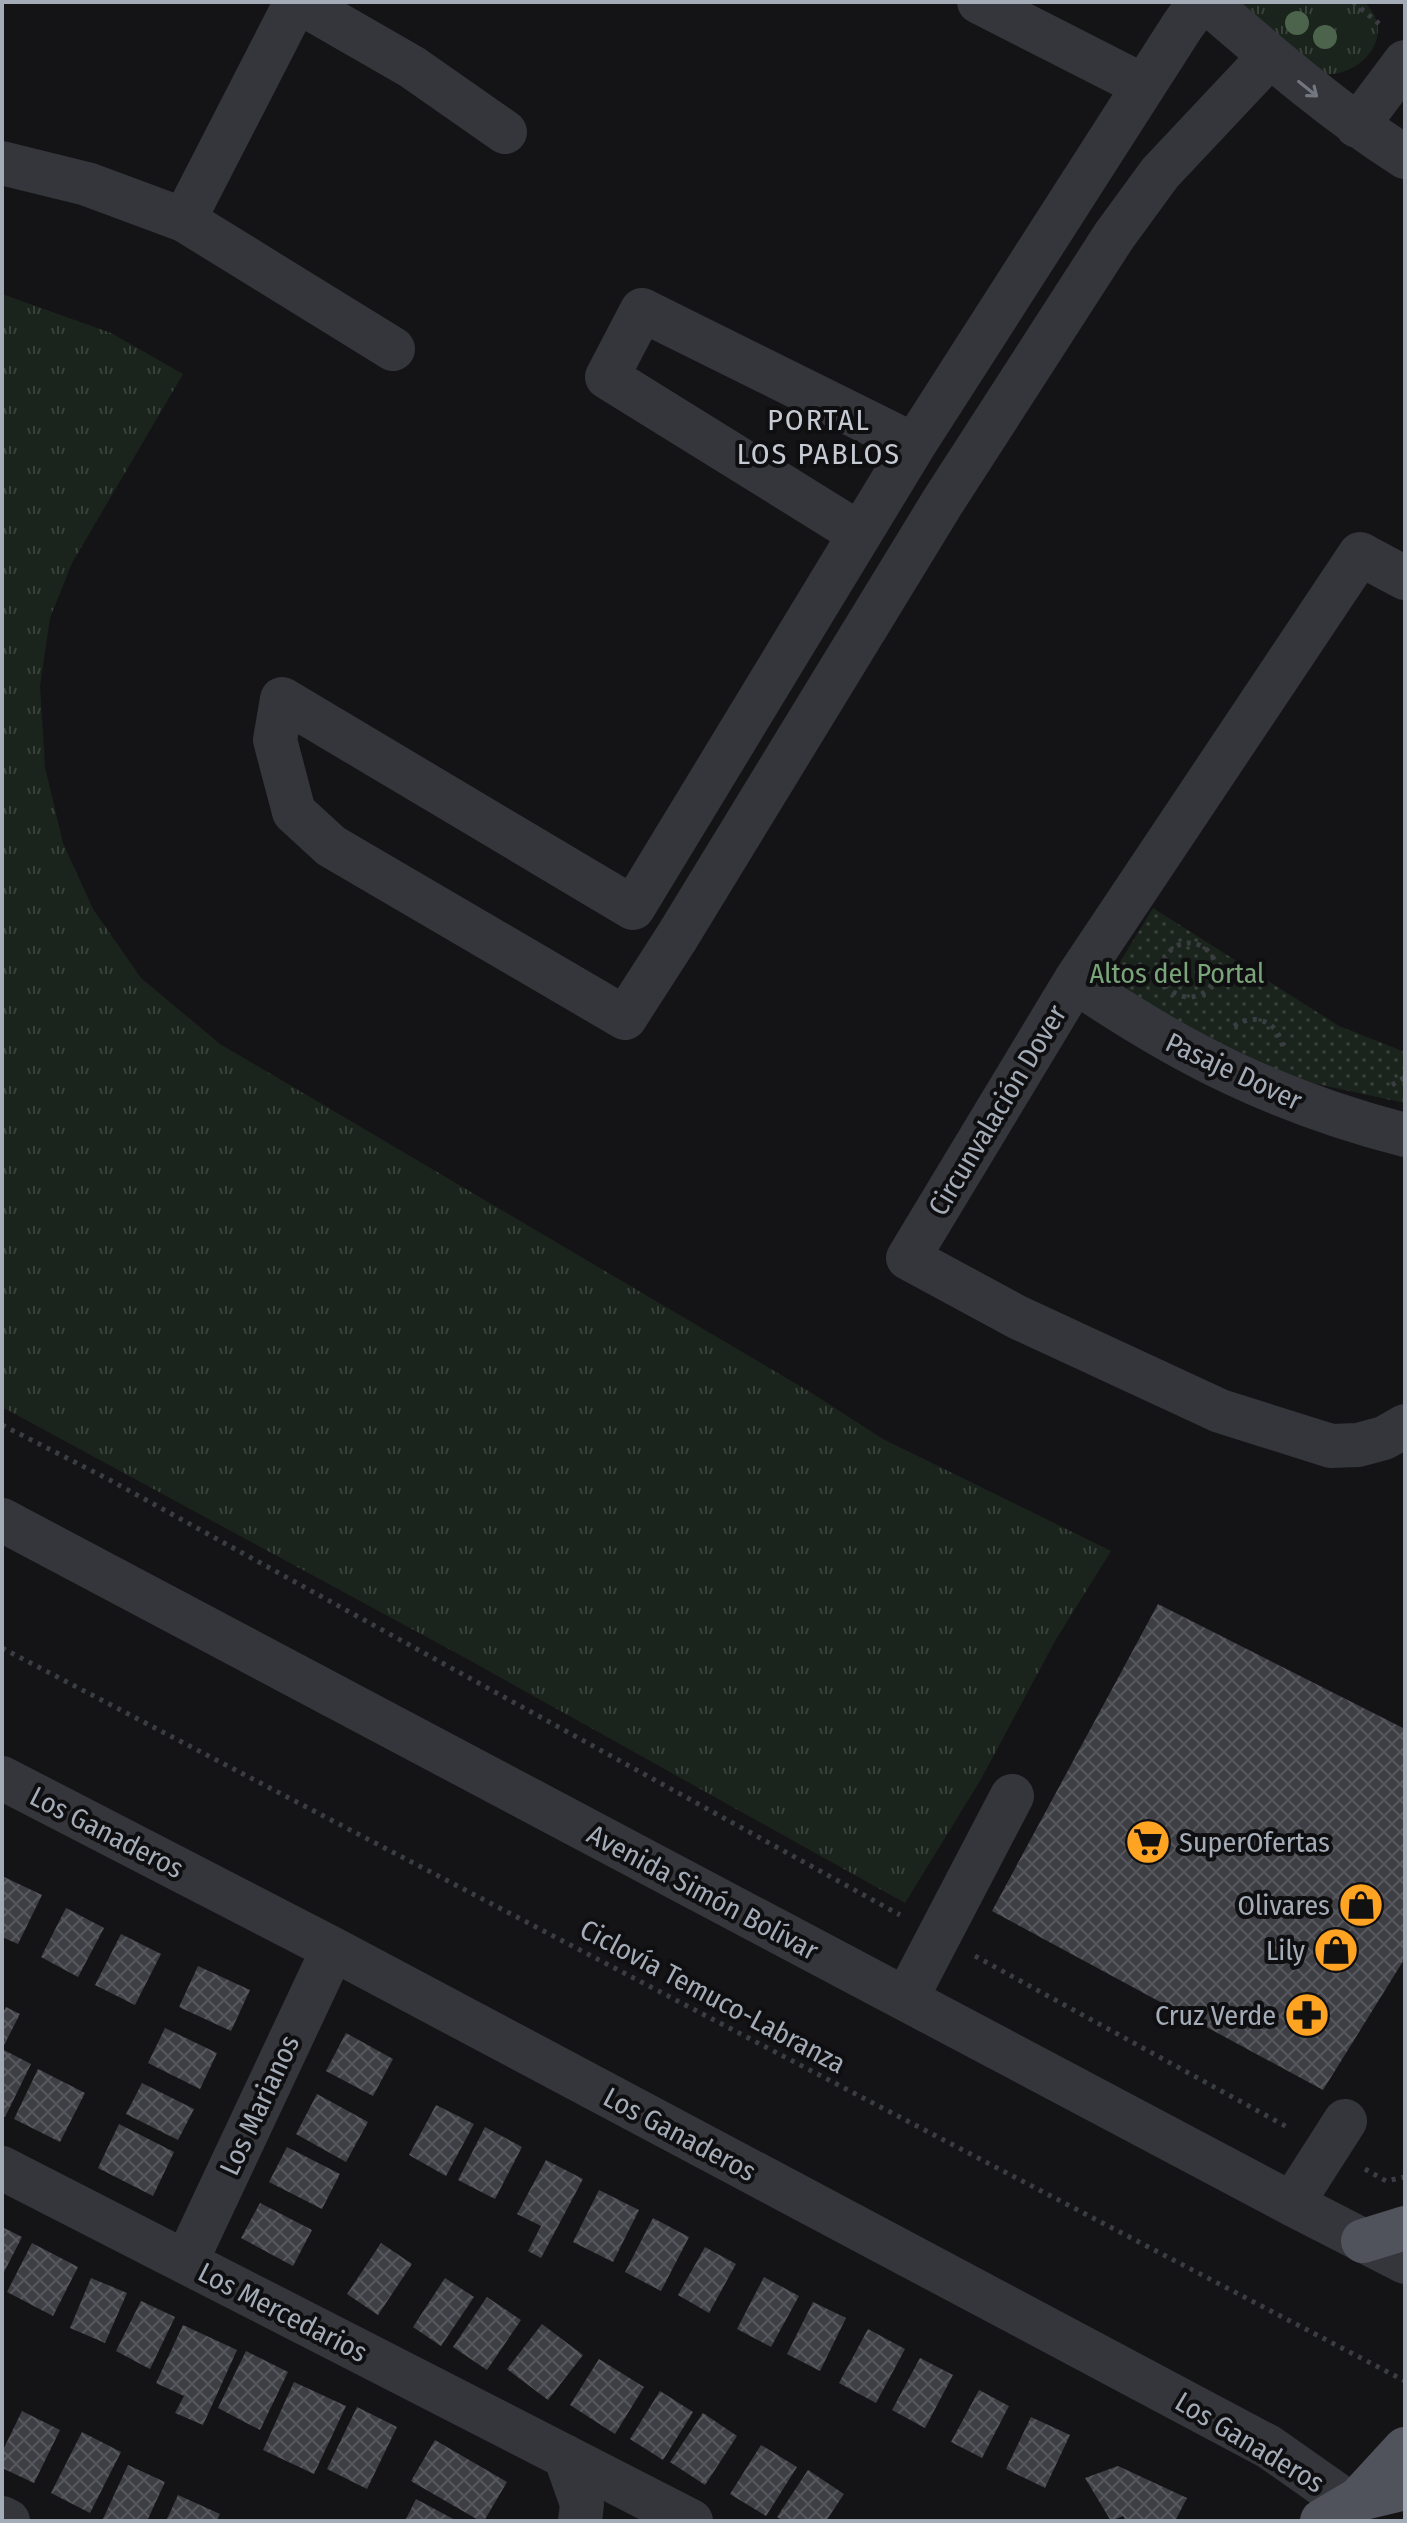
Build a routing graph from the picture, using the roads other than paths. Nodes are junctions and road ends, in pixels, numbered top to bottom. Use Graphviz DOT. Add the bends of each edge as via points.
graph roads {
  1 [pos="297,2"];
  2 [pos="979,2"];
  3 [pos="1200,2"];
  4 [pos="1207,2"];
  5 [pos="1270,56"];
  6 [pos="1405,62"];
  7 [pos="1144,86"];
  8 [pos="1357,126"];
  9 [pos="505,132"];
  10 [pos="1405,157"];
  11 [pos="2,163"];
  12 [pos="184,220"];
  13 [pos="393,349"];
  14 [pos="914,445"];
  15 [pos="860,534"];
  16 [pos="1405,578"];
  17 [pos="633,908"];
  18 [pos="677,937"];
  19 [pos="1075,981"];
  20 [pos="1405,1135"];
  21 [pos="1405,1426"];
  22 [pos="2,1520"];
  23 [pos="2,1778"];
  24 [pos="1012,1796"];
  25 [pos="333,1949"];
  26 [pos="906,1999"];
  27 [pos="1336,2135"];
  28 [pos="2,2168"];
  29 [pos="1292,2204"];
  30 [pos="1405,2228"];
  31 [pos="1363,2241"];
  32 [pos="186,2262"];
  33 [pos="1405,2262"];
  34 [pos="1405,2449"];
  35 [pos="565,2456"];
  36 [pos="1405,2488"];
  37 [pos="1344,2508"];
  38 [pos="2,2518"];
  39 [pos="8,2521"];
  40 [pos="580,2521"];
  41 [pos="691,2521"];
  1 -- 9 [label="street" via="412,67"];
  1 -- 12 [label="street"];
  2 -- 7 [label="street"];
  3 -- 7 [label="street"];
  4 -- 5 [label="street"];
  5 -- 8 [label="street, one-way"];
  5 -- 18 [label="street" via="1177,154 1114,236 942,503"];
  6 -- 8 [label="street"];
  7 -- 14 [label="street"];
  8 -- 10 [label="street"];
  11 -- 12 [label="street" via="87,184"];
  12 -- 13 [label="street"];
  14 -- 15 [label="street"];
  14 -- 15 [label="street" via="642,310 607,377"];
  15 -- 17 [label="street"];
  16 -- 19 [label="street, Circunvalación Dover" via="1360,554"];
  17 -- 18 [label="street"];
  17 -- 18 [label="street" via="282,699 275,740 294,812 331,846 625,1018"];
  19 -- 20 [label="street, Pasaje Dover" via="1209,1064 1280,1096"];
  19 -- 21 [label="street, Circunvalación Dover" via="908,1258 1017,1317 1220,1411 1331,1446 1384,1438"];
  22 -- 26 [label="street, Avenida Simón Bolívar"];
  23 -- 25 [label="street, Los Ganaderos"];
  24 -- 26 [label="street"];
  25 -- 32 [label="street, Los Marianos"];
  25 -- 37 [label="street, Los Ganaderos" via="1269,2447"];
  26 -- 29 [label="street, Avenida Simón Bolívar"];
  27 -- 29 [label="street"];
  28 -- 32 [label="street, Los Mercedarios"];
  29 -- 31 [label="street, Avenida Simón Bolívar"];
  30 -- 31 [label="main road"];
  31 -- 33 [label="street, Avenida Simón Bolívar"];
  32 -- 35 [label="street, Los Mercedarios"];
  34 -- 37 [label="main road"];
  35 -- 40 [label="street" via="582,2504"];
  35 -- 41 [label="street, Los Mercedarios"];
  36 -- 37 [label="main road"];
  38 -- 39 [label="street"];
}
